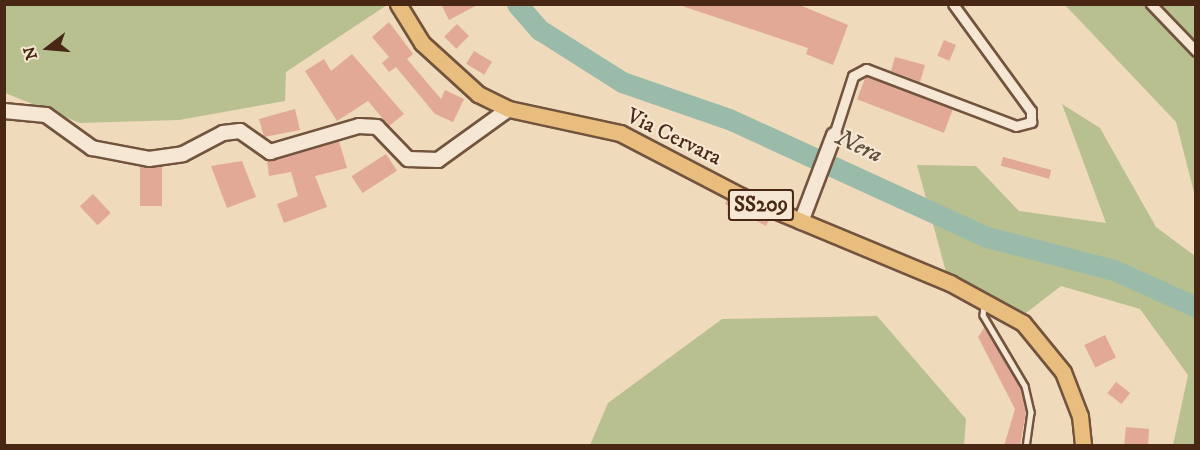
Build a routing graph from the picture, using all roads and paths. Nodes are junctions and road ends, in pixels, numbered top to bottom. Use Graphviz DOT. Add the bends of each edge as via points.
graph roads {
  1 [pos="398,4"];
  2 [pos="954,4"];
  3 [pos="1151,4"];
  4 [pos="1196,51"];
  5 [pos="509,109"];
  6 [pos="4,111"];
  7 [pos="834,135"];
  8 [pos="801,222"];
  9 [pos="985,300"];
  10 [pos="1026,446"];
  11 [pos="1083,446"];
  1 -- 5 [label="main road, Via Cervara / SS209" via="422,43 456,77"];
  2 -- 7 [label="street" via="1029,107 1030,122 1016,126 866,69 853,76"];
  3 -- 4 [label="street"];
  5 -- 6 [label="street" via="438,160 408,159 377,127 359,126 270,152 240,131 223,133 183,154 149,159 92,148 46,115"];
  5 -- 8 [label="main road, Via Cervara / SS209" via="620,134"];
  7 -- 8 [label="street"];
  8 -- 9 [label="main road, Via Cervara / SS209"];
  9 -- 10 [label="lane" via="982,315 1025,386 1031,412"];
  9 -- 11 [label="main road, Via Cervara / SS209" via="1023,323 1063,372 1080,416"];
}
